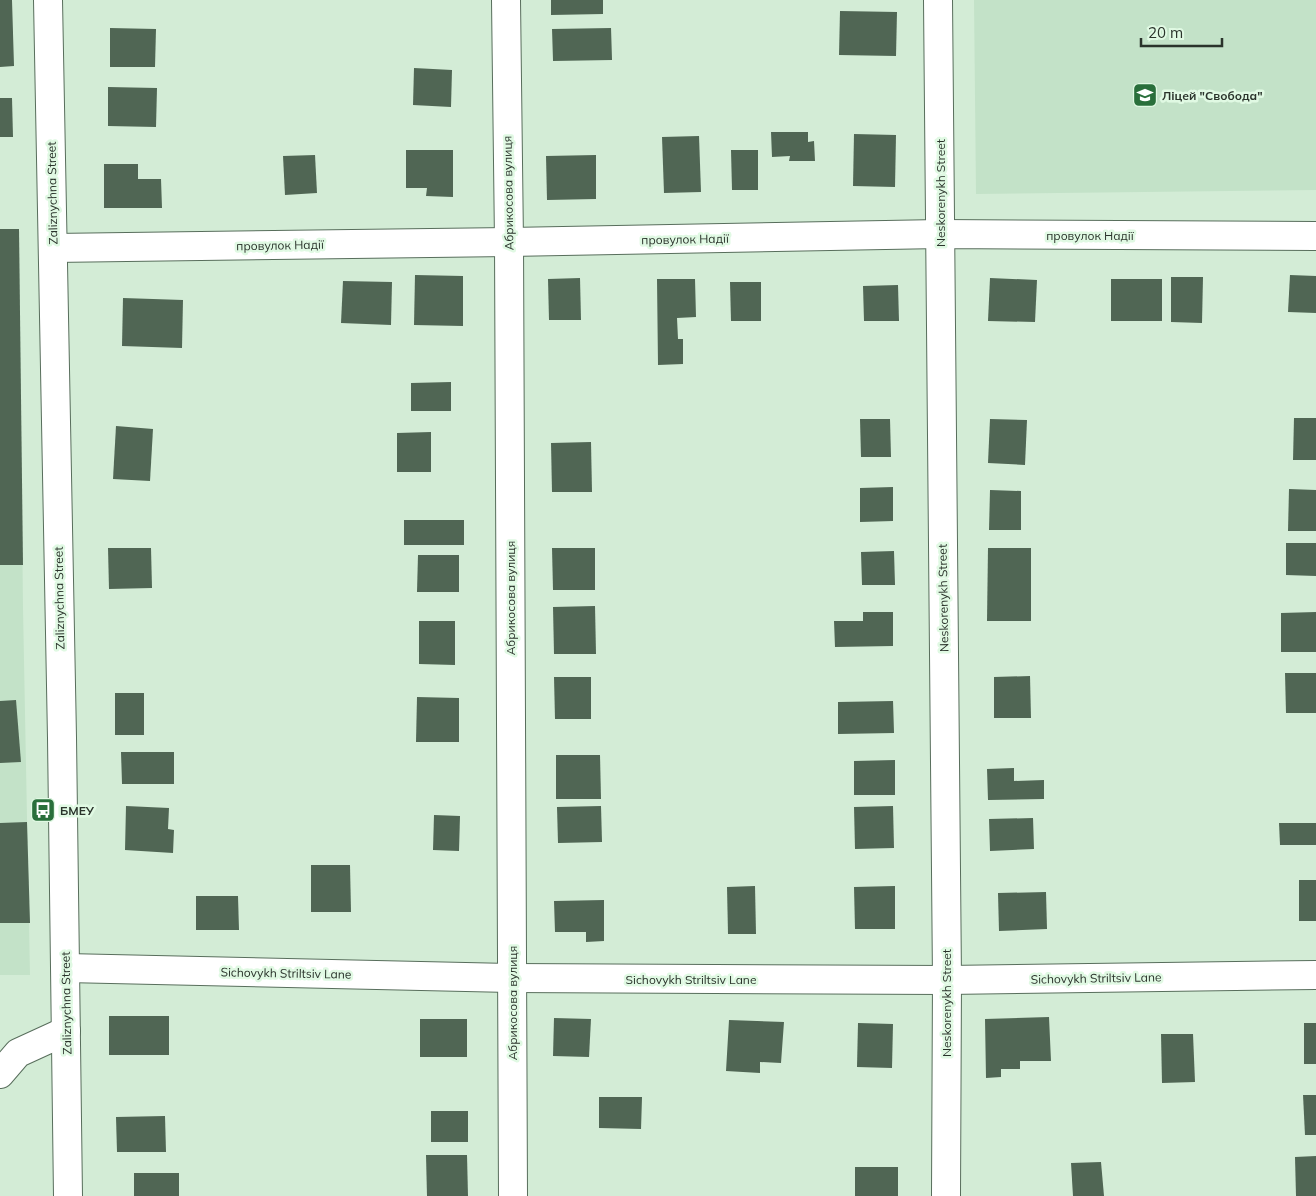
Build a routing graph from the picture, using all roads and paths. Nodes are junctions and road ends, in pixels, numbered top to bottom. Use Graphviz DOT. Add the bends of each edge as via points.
graph roads {
  1 [pos="48,0"];
  2 [pos="506,0"];
  3 [pos="938,0"];
  4 [pos="940,234"];
  5 [pos="1316,236"];
  6 [pos="509,242"];
  7 [pos="54,248"];
  8 [pos="66,968"];
  9 [pos="1316,976"];
  10 [pos="511,978"];
  11 [pos="947,980"];
  12 [pos="66,1031"];
  13 [pos="0,1074"];
  14 [pos="68,1196"];
  15 [pos="513,1196"];
  16 [pos="946,1196"];
  1 -- 7 [label="street, Zaliznychna Street"];
  2 -- 6 [label="street, Абрикосова вулиця"];
  3 -- 4 [label="street, Neskorenykh Street"];
  4 -- 5 [label="street, провулок Надії"];
  4 -- 6 [label="street, провулок Надії"];
  4 -- 11 [label="street, Neskorenykh Street"];
  6 -- 7 [label="street, провулок Надії"];
  6 -- 10 [label="street, Абрикосова вулиця"];
  7 -- 8 [label="street, Zaliznychna Street"];
  8 -- 10 [label="street, Sichovykh Striltsiv Lane"];
  8 -- 12 [label="street, Zaliznychna Street"];
  9 -- 11 [label="street, Sichovykh Striltsiv Lane"];
  10 -- 11 [label="street, Sichovykh Striltsiv Lane"];
  10 -- 15 [label="street, Абрикосова вулиця"];
  11 -- 16 [label="street, Neskorenykh Street"];
  12 -- 13 [label="street" via="18,1052"];
  12 -- 14 [label="street, Zaliznychna Street"];
}
